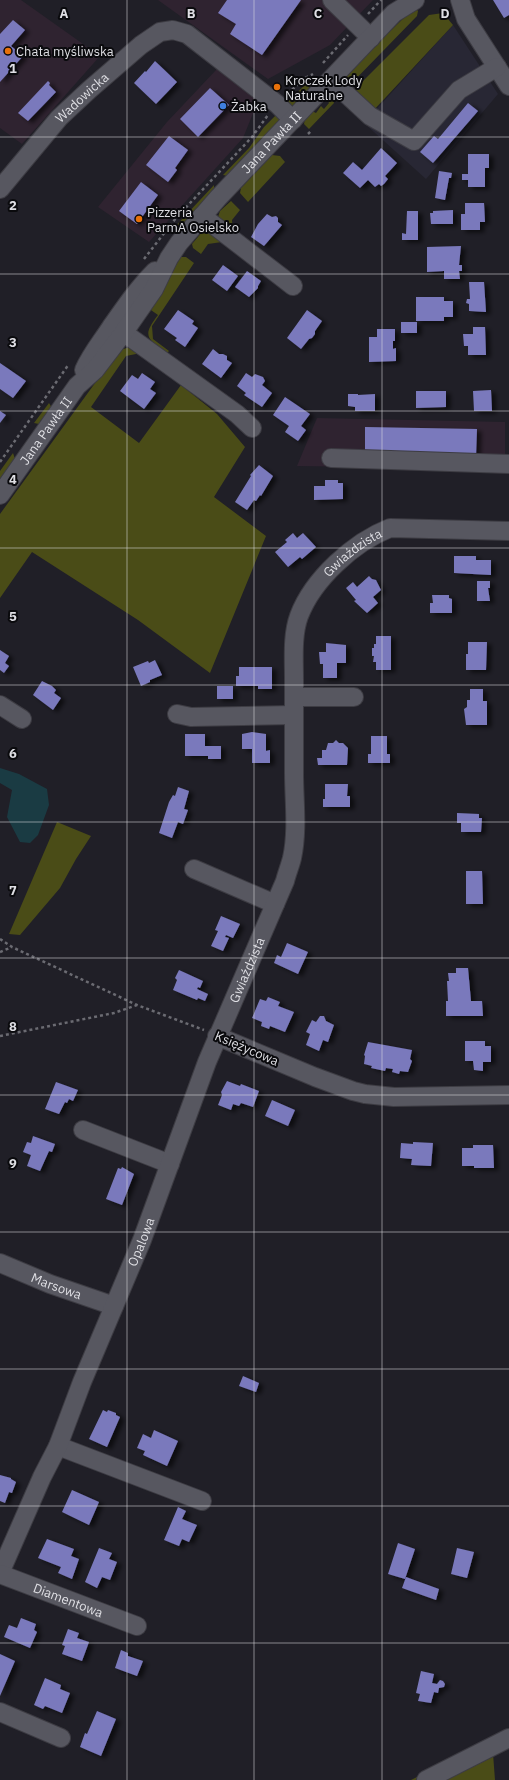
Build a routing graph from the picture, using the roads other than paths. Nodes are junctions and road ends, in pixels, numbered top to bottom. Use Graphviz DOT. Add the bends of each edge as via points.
graph roads {
  1 [pos="332,0"];
  2 [pos="415,0"];
  3 [pos="446,0"];
  4 [pos="460,0"];
  5 [pos="398,6"];
  6 [pos="466,19"];
  7 [pos="371,38"];
  8 [pos="497,67"];
  9 [pos="323,72"];
  10 [pos="509,86"];
  11 [pos="293,120"];
  12 [pos="0,189"];
  13 [pos="202,216"];
  14 [pos="293,286"];
  15 [pos="119,328"];
  16 [pos="252,428"];
  17 [pos="331,458"];
  18 [pos="509,464"];
  19 [pos="0,495"];
  20 [pos="509,531"];
  21 [pos="294,697"];
  22 [pos="354,698"];
  23 [pos="0,705"];
  24 [pos="176,714"];
  25 [pos="293,715"];
  26 [pos="22,719"];
  27 [pos="194,869"];
  28 [pos="275,904"];
  29 [pos="217,1036"];
  30 [pos="509,1095"];
  31 [pos="82,1130"];
  32 [pos="170,1164"];
  33 [pos="0,1263"];
  34 [pos="114,1306"];
  35 [pos="58,1446"];
  36 [pos="202,1501"];
  37 [pos="0,1574"];
  38 [pos="138,1626"];
  39 [pos="0,1712"];
  40 [pos="61,1738"];
  41 [pos="509,1738"];
  42 [pos="426,1780"];
  1 -- 7 [label="street"];
  2 -- 5 [label="street, Jana Pawła II"];
  3 -- 6 [label="street"];
  4 -- 6 [label="street"];
  5 -- 7 [label="street, Jana Pawła II"];
  6 -- 8 [label="street"];
  7 -- 9 [label="street, Jana Pawła II"];
  8 -- 9 [label="street" via="459,90 414,141 370,116"];
  8 -- 10 [label="street"];
  9 -- 11 [label="street, Jana Pawła II"];
  11 -- 12 [label="street, Wadowicka" via="277,104 187,34 173,30 160,32 141,45 59,118"];
  11 -- 13 [label="street, Jana Pawła II"];
  13 -- 14 [label="street"];
  13 -- 15 [label="street, Jana Pawła II" via="169,258 144,282"];
  15 -- 16 [label="street" via="237,414"];
  15 -- 19 [label="street, Jana Pawła II" via="86,364 77,386"];
  17 -- 18 [label="street"];
  20 -- 21 [label="street, Gwiaździsta" via="390,528 362,543 322,578 308,596 299,617 296,634"];
  21 -- 22 [label="street"];
  21 -- 25 [label="street, Gwiaździsta"];
  23 -- 26 [label="street"];
  24 -- 25 [label="street" via="191,717"];
  25 -- 28 [label="street, Gwiaździsta" via="295,832 292,858"];
  27 -- 28 [label="street"];
  28 -- 29 [label="street, Gwiaździsta"];
  29 -- 30 [label="street, Księżycowa" via="315,1077 359,1092 394,1097"];
  29 -- 32 [label="street, Opalowa"];
  31 -- 32 [label="street"];
  32 -- 34 [label="street, Opalowa"];
  33 -- 34 [label="street, Marsowa" via="50,1284"];
  34 -- 35 [label="street, Opalowa"];
  35 -- 36 [label="street"];
  35 -- 37 [label="street, Opalowa"];
  37 -- 38 [label="street, Diamentowa"];
  39 -- 40 [label="street"];
  41 -- 42 [label="street"];
}
